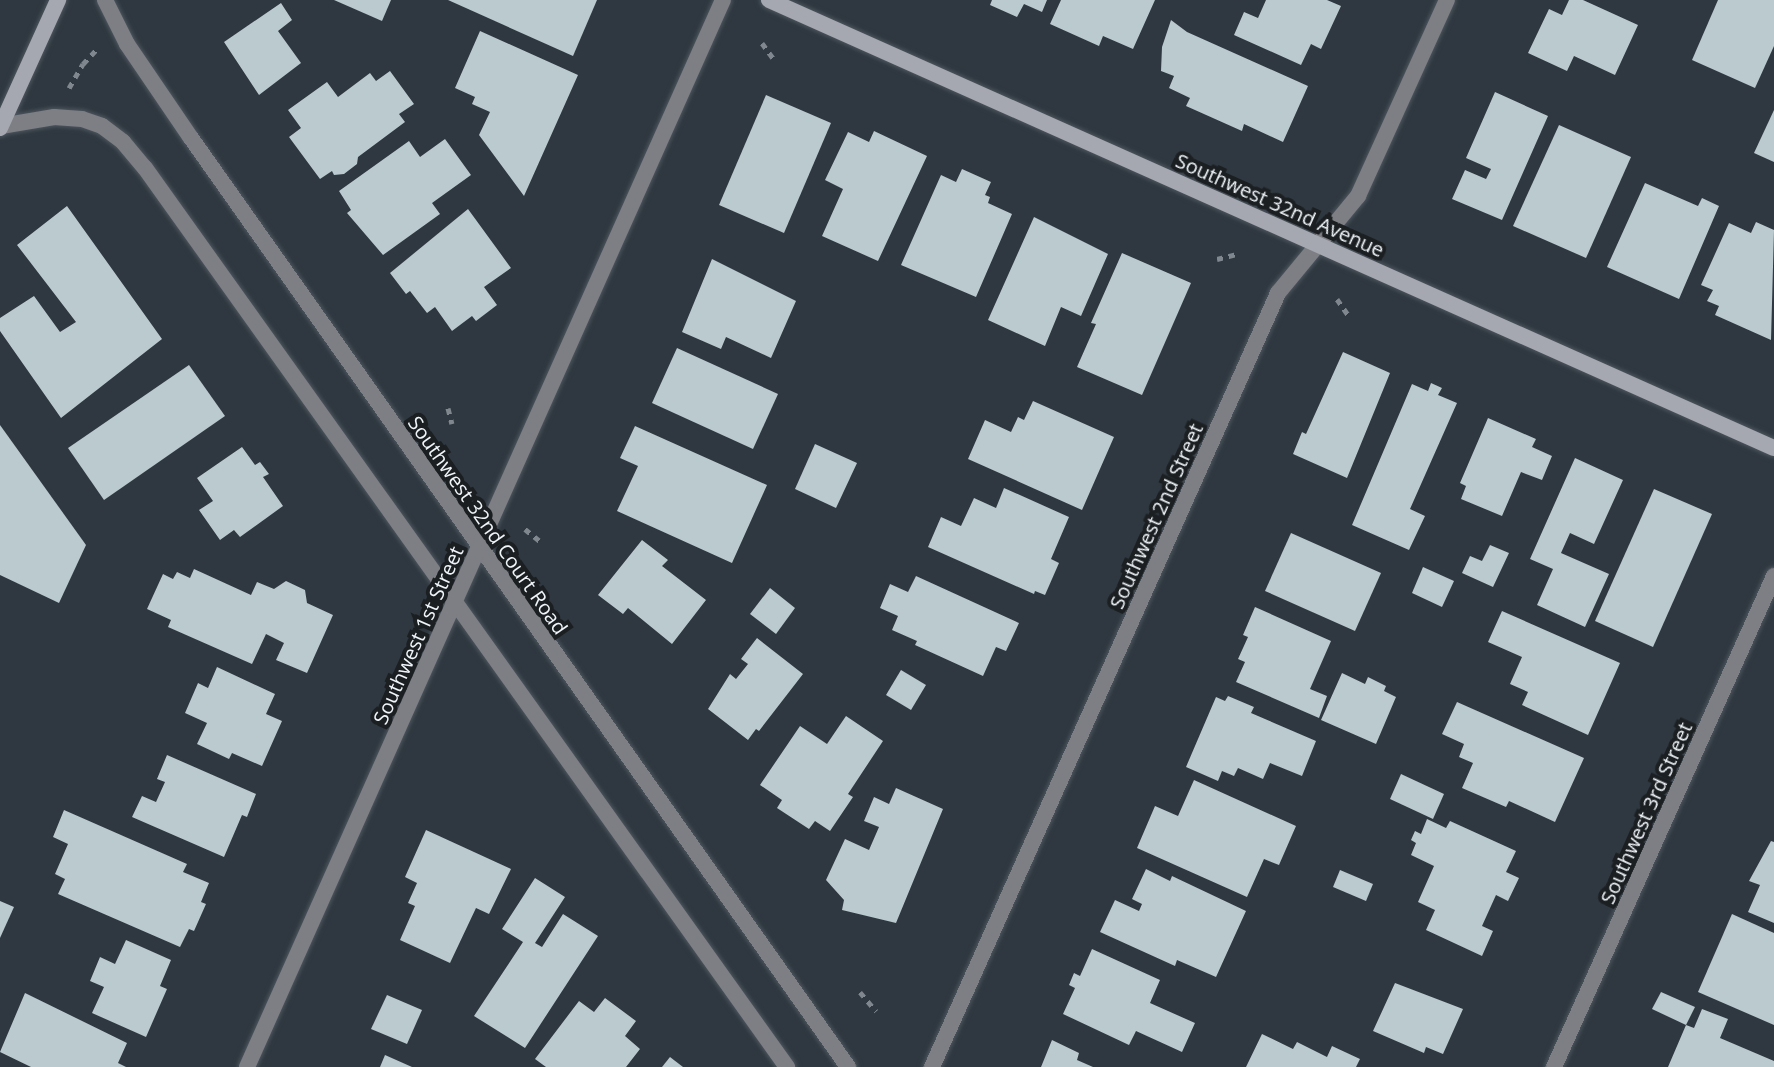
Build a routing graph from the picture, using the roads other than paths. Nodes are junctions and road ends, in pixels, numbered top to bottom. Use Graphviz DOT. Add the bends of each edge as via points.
graph roads {
  1 [pos="58,0"];
  2 [pos="105,0"];
  3 [pos="723,0"];
  4 [pos="769,0"];
  5 [pos="1447,0"];
  6 [pos="1,127"];
  7 [pos="1319,244"];
  8 [pos="1774,448"];
  9 [pos="479,546"];
  10 [pos="1774,576"];
  11 [pos="454,601"];
  12 [pos="247,1067"];
  13 [pos="787,1067"];
  14 [pos="848,1067"];
  15 [pos="932,1067"];
  16 [pos="1554,1067"];
  1 -- 6 [label="street"];
  2 -- 9 [label="street, Southwest 32nd Court Road" via="127,44 191,138"];
  3 -- 9 [label="street, Southwest 1st Street"];
  4 -- 7 [label="street, Southwest 32nd Avenue"];
  5 -- 7 [label="street, Southwest 2nd Street" via="1358,196"];
  6 -- 11 [label="street" via="54,117 82,119 123,142"];
  7 -- 8 [label="street, Southwest 32nd Avenue"];
  7 -- 15 [label="street, Southwest 2nd Street" via="1278,293"];
  9 -- 11 [label="street, Southwest 1st Street"];
  9 -- 14 [label="street, Southwest 32nd Court Road"];
  10 -- 16 [label="street, Southwest 3rd Street"];
  11 -- 12 [label="street, Southwest 1st Street"];
  11 -- 13 [label="street"];
}
